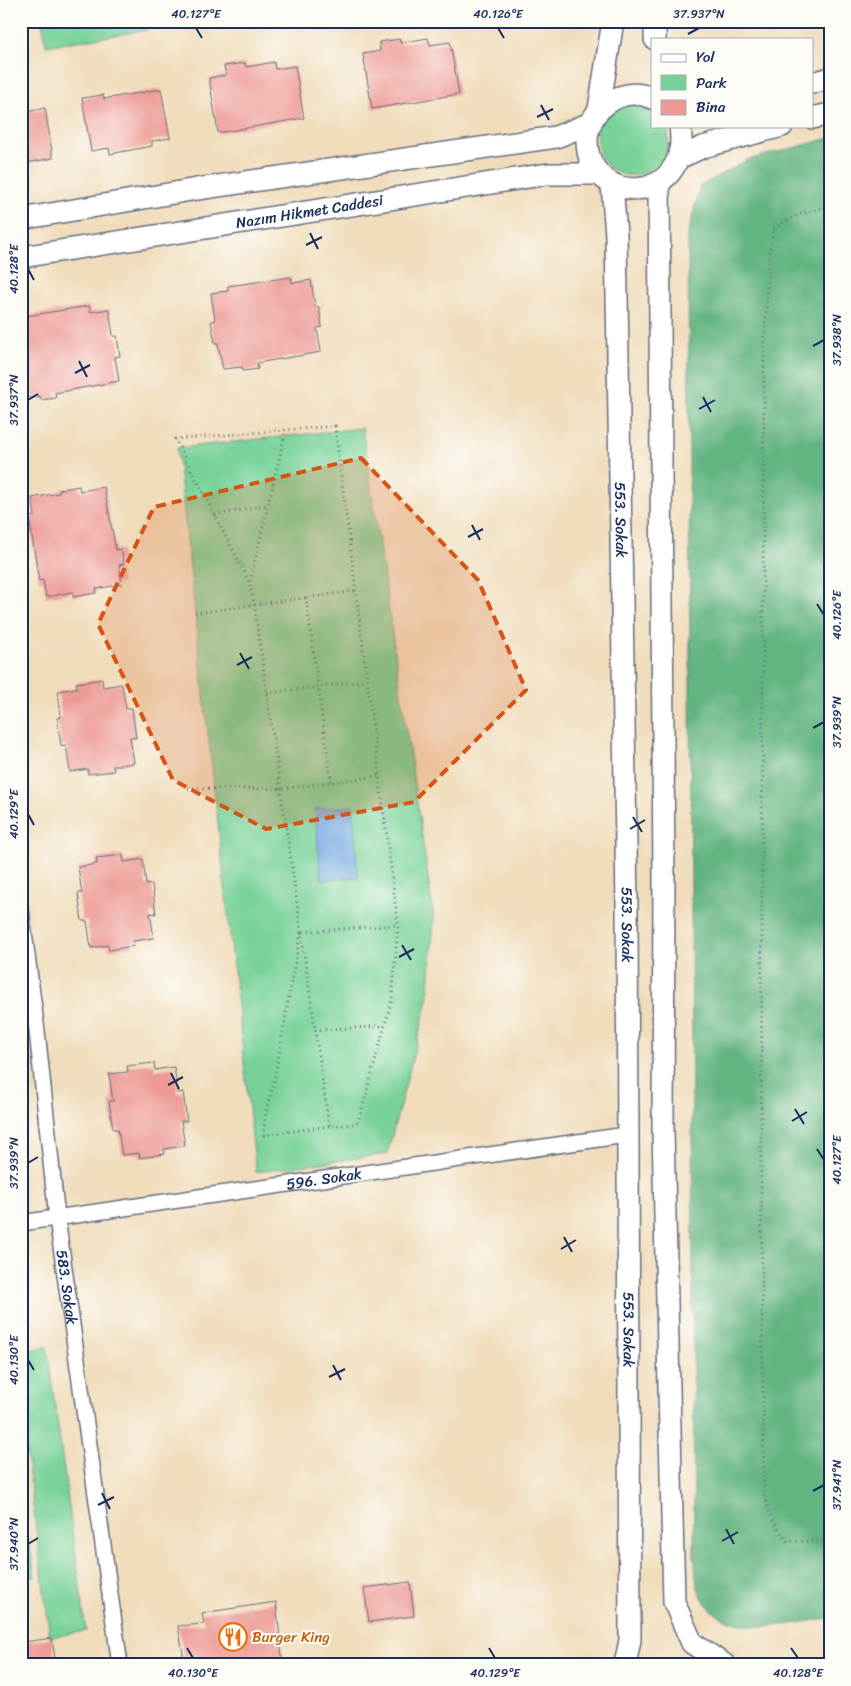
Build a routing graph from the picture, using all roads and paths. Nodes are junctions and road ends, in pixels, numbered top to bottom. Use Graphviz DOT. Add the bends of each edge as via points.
graph roads {
  1 [pos="613,21"];
  2 [pos="655,21"];
  3 [pos="655,38"];
  4 [pos="830,78"];
  5 [pos="814,82"];
  6 [pos="651,98"];
  7 [pos="830,114"];
  8 [pos="595,116"];
  9 [pos="814,118"];
  10 [pos="680,128"];
  11 [pos="774,128"];
  12 [pos="679,158"];
  13 [pos="605,179"];
  14 [pos="659,183"];
  15 [pos="830,206"];
  16 [pos="21,219"];
  17 [pos="21,258"];
  18 [pos="286,430"];
  19 [pos="268,505"];
  20 [pos="215,515"];
  21 [pos="249,581"];
  22 [pos="355,591"];
  23 [pos="306,597"];
  24 [pos="254,604"];
  25 [pos="195,613"];
  26 [pos="366,681"];
  27 [pos="318,687"];
  28 [pos="267,693"];
  29 [pos="379,776"];
  30 [pos="331,781"];
  31 [pos="188,788"];
  32 [pos="281,789"];
  33 [pos="21,910"];
  34 [pos="398,925"];
  35 [pos="301,932"];
  36 [pos="385,1026"];
  37 [pos="315,1030"];
  38 [pos="329,1126"];
  39 [pos="626,1135"];
  40 [pos="57,1218"];
  41 [pos="21,1223"];
  42 [pos="830,1542"];
  43 [pos="120,1665"];
  44 [pos="625,1665"];
  45 [pos="725,1665"];
  1 -- 8 [label="main road"];
  2 -- 3 [label="main road"];
  4 -- 5 [label="main road"];
  6 -- 8 [label="main road" via="628,94 613,99"];
  7 -- 9 [label="main road"];
  8 -- 13 [label="main road" via="587,136 587,149 591,163"];
  8 -- 16 [label="main road" via="556,137 197,189"];
  10 -- 12 [label="main road"];
  11 -- 12 [label="main road" via="703,147"];
  12 -- 14 [label="main road"];
  13 -- 14 [label="main road, Nazım Hikmet Caddesi" via="627,189 644,189"];
  13 -- 17 [label="main road, Nazım Hikmet Caddesi" via="578,172 548,174"];
  13 -- 39 [label="main road, 553. Sokak" via="616,245 627,906"];
  14 -- 45 [label="main road" via="663,1130 674,1602 692,1643"];
  15 -- 42 [label="path" via="799,214 773,228 769,257 764,358 761,1160 764,1496 772,1519 787,1541"];
  18 -- 19 [label="path"];
  18 -- 20 [label="path" via="175,439"];
  18 -- 22 [label="path" via="336,426"];
  19 -- 20 [label="path"];
  19 -- 21 [label="path"];
  20 -- 21 [label="path"];
  21 -- 24 [label="path"];
  22 -- 23 [label="path"];
  22 -- 26 [label="path"];
  23 -- 24 [label="path"];
  23 -- 27 [label="path"];
  24 -- 25 [label="path"];
  24 -- 28 [label="path"];
  26 -- 27 [label="path"];
  26 -- 29 [label="path"];
  27 -- 28 [label="path"];
  27 -- 30 [label="path"];
  28 -- 32 [label="path"];
  29 -- 30 [label="path"];
  29 -- 34 [label="path"];
  30 -- 32 [label="path"];
  31 -- 32 [label="path"];
  32 -- 35 [label="path"];
  33 -- 40 [label="street, 583. Sokak"];
  34 -- 35 [label="path"];
  34 -- 36 [label="path" via="392,1000"];
  35 -- 37 [label="path"];
  35 -- 38 [label="path" via="264,1135"];
  36 -- 37 [label="path"];
  36 -- 38 [label="path" via="359,1120 355,1124"];
  37 -- 38 [label="path"];
  39 -- 40 [label="street, 596. Sokak"];
  39 -- 44 [label="main road, 553. Sokak" via="630,1640"];
  40 -- 41 [label="street, 596. Sokak"];
  40 -- 43 [label="street, 583. Sokak"];
}
